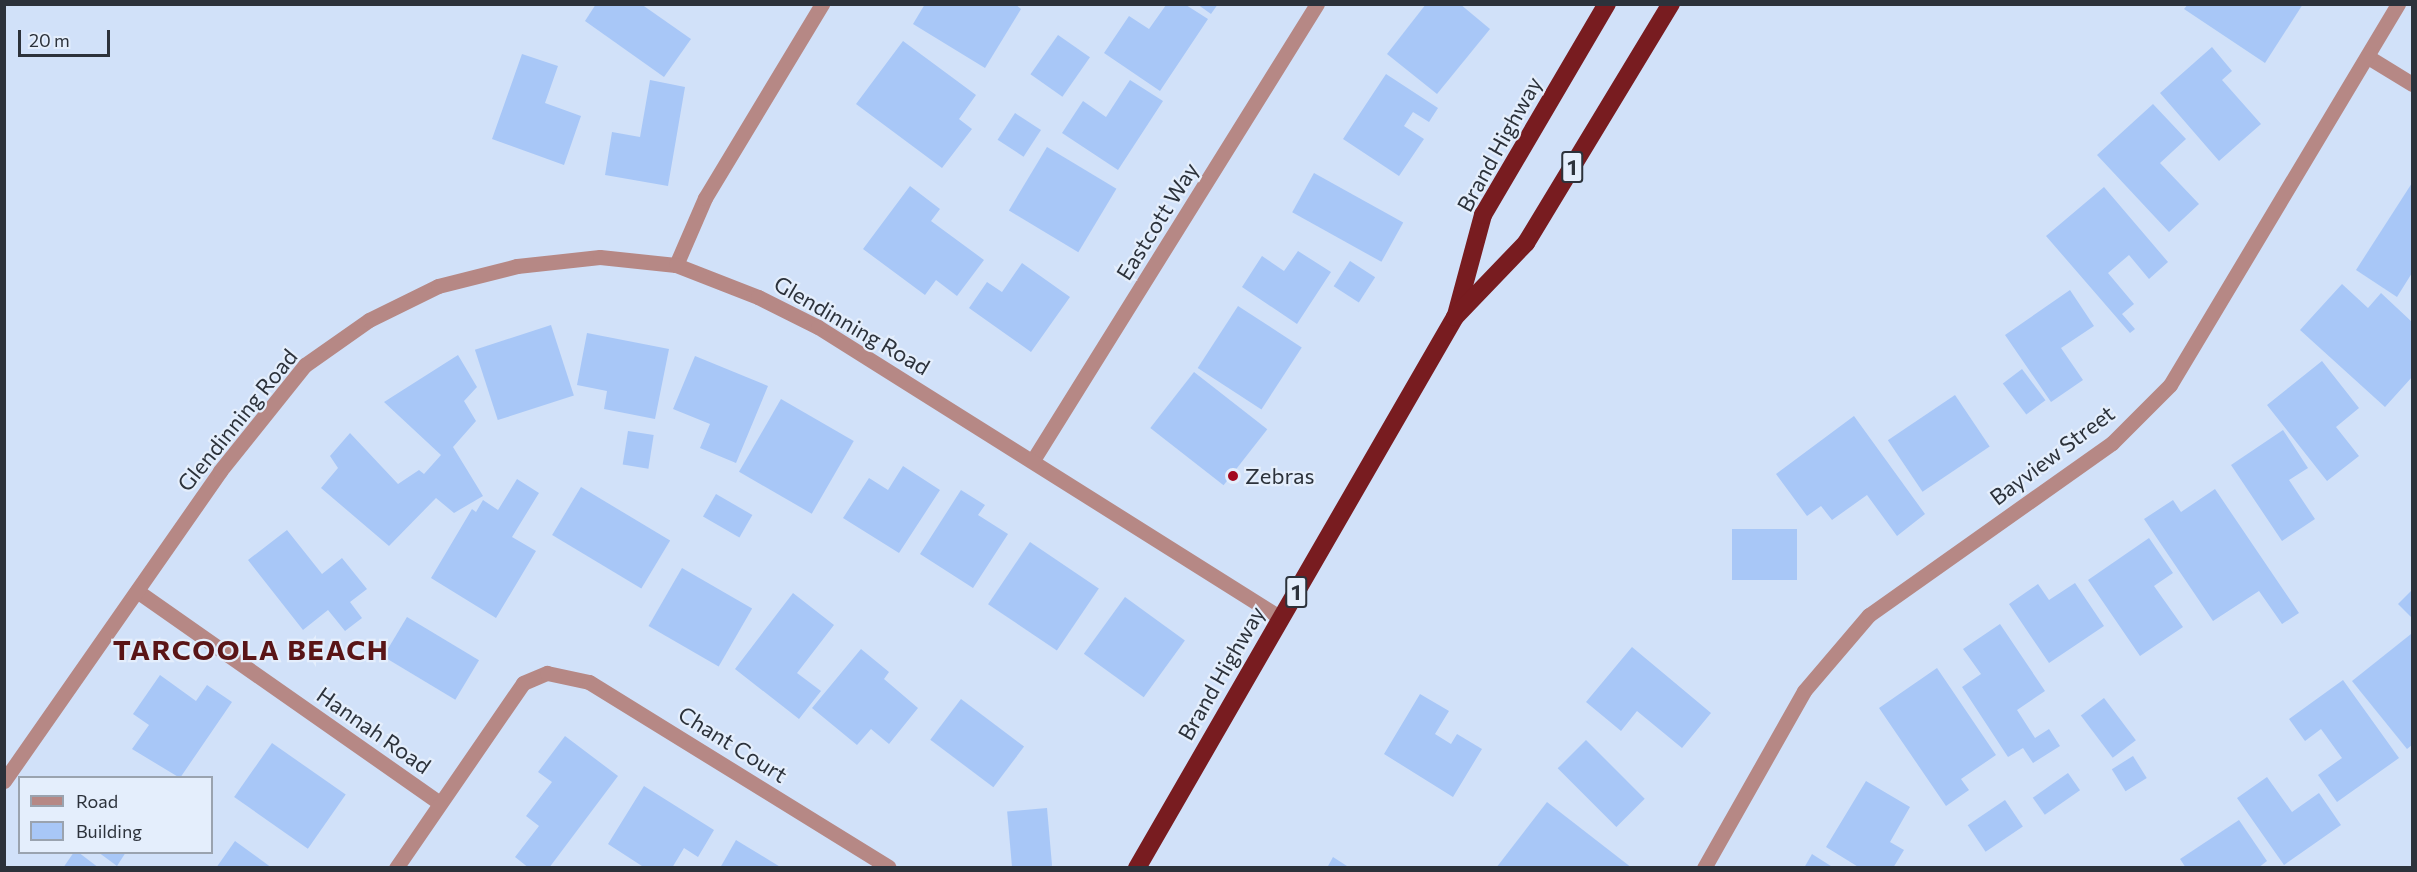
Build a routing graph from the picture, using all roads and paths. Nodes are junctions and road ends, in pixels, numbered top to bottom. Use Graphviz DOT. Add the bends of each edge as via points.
graph roads {
  1 [pos="822,4"];
  2 [pos="1317,4"];
  3 [pos="1607,4"];
  4 [pos="1671,4"];
  5 [pos="2398,4"];
  6 [pos="2368,57"];
  7 [pos="2412,84"];
  8 [pos="676,265"];
  9 [pos="1455,317"];
  10 [pos="1033,460"];
  11 [pos="137,591"];
  12 [pos="1281,618"];
  13 [pos="4,781"];
  14 [pos="438,802"];
  15 [pos="396,867"];
  16 [pos="888,867"];
  17 [pos="1137,867"];
  18 [pos="1704,867"];
  1 -- 8 [label="street" via="705,198"];
  2 -- 10 [label="street, Eastcott Way"];
  3 -- 9 [label="highway, Brand Highway / 1" via="1483,215"];
  4 -- 9 [label="highway, Brand Highway / 1" via="1526,243"];
  5 -- 6 [label="street, Bayview Street"];
  6 -- 7 [label="street"];
  6 -- 18 [label="street, Bayview Street" via="2170,385 2112,443 1869,615 1804,691"];
  8 -- 10 [label="street, Glendinning Road" via="818,327"];
  8 -- 11 [label="street, Glendinning Road" via="600,257 517,266 438,286 369,320 305,365 220,471"];
  9 -- 12 [label="highway, Brand Highway / 1"];
  10 -- 12 [label="street, Glendinning Road"];
  11 -- 13 [label="street, Glendinning Road"];
  11 -- 14 [label="street, Hannah Road"];
  12 -- 17 [label="highway, Brand Highway / 1"];
  14 -- 15 [label="street"];
  14 -- 16 [label="street, Chant Court" via="523,683 548,673 589,682"];
}
